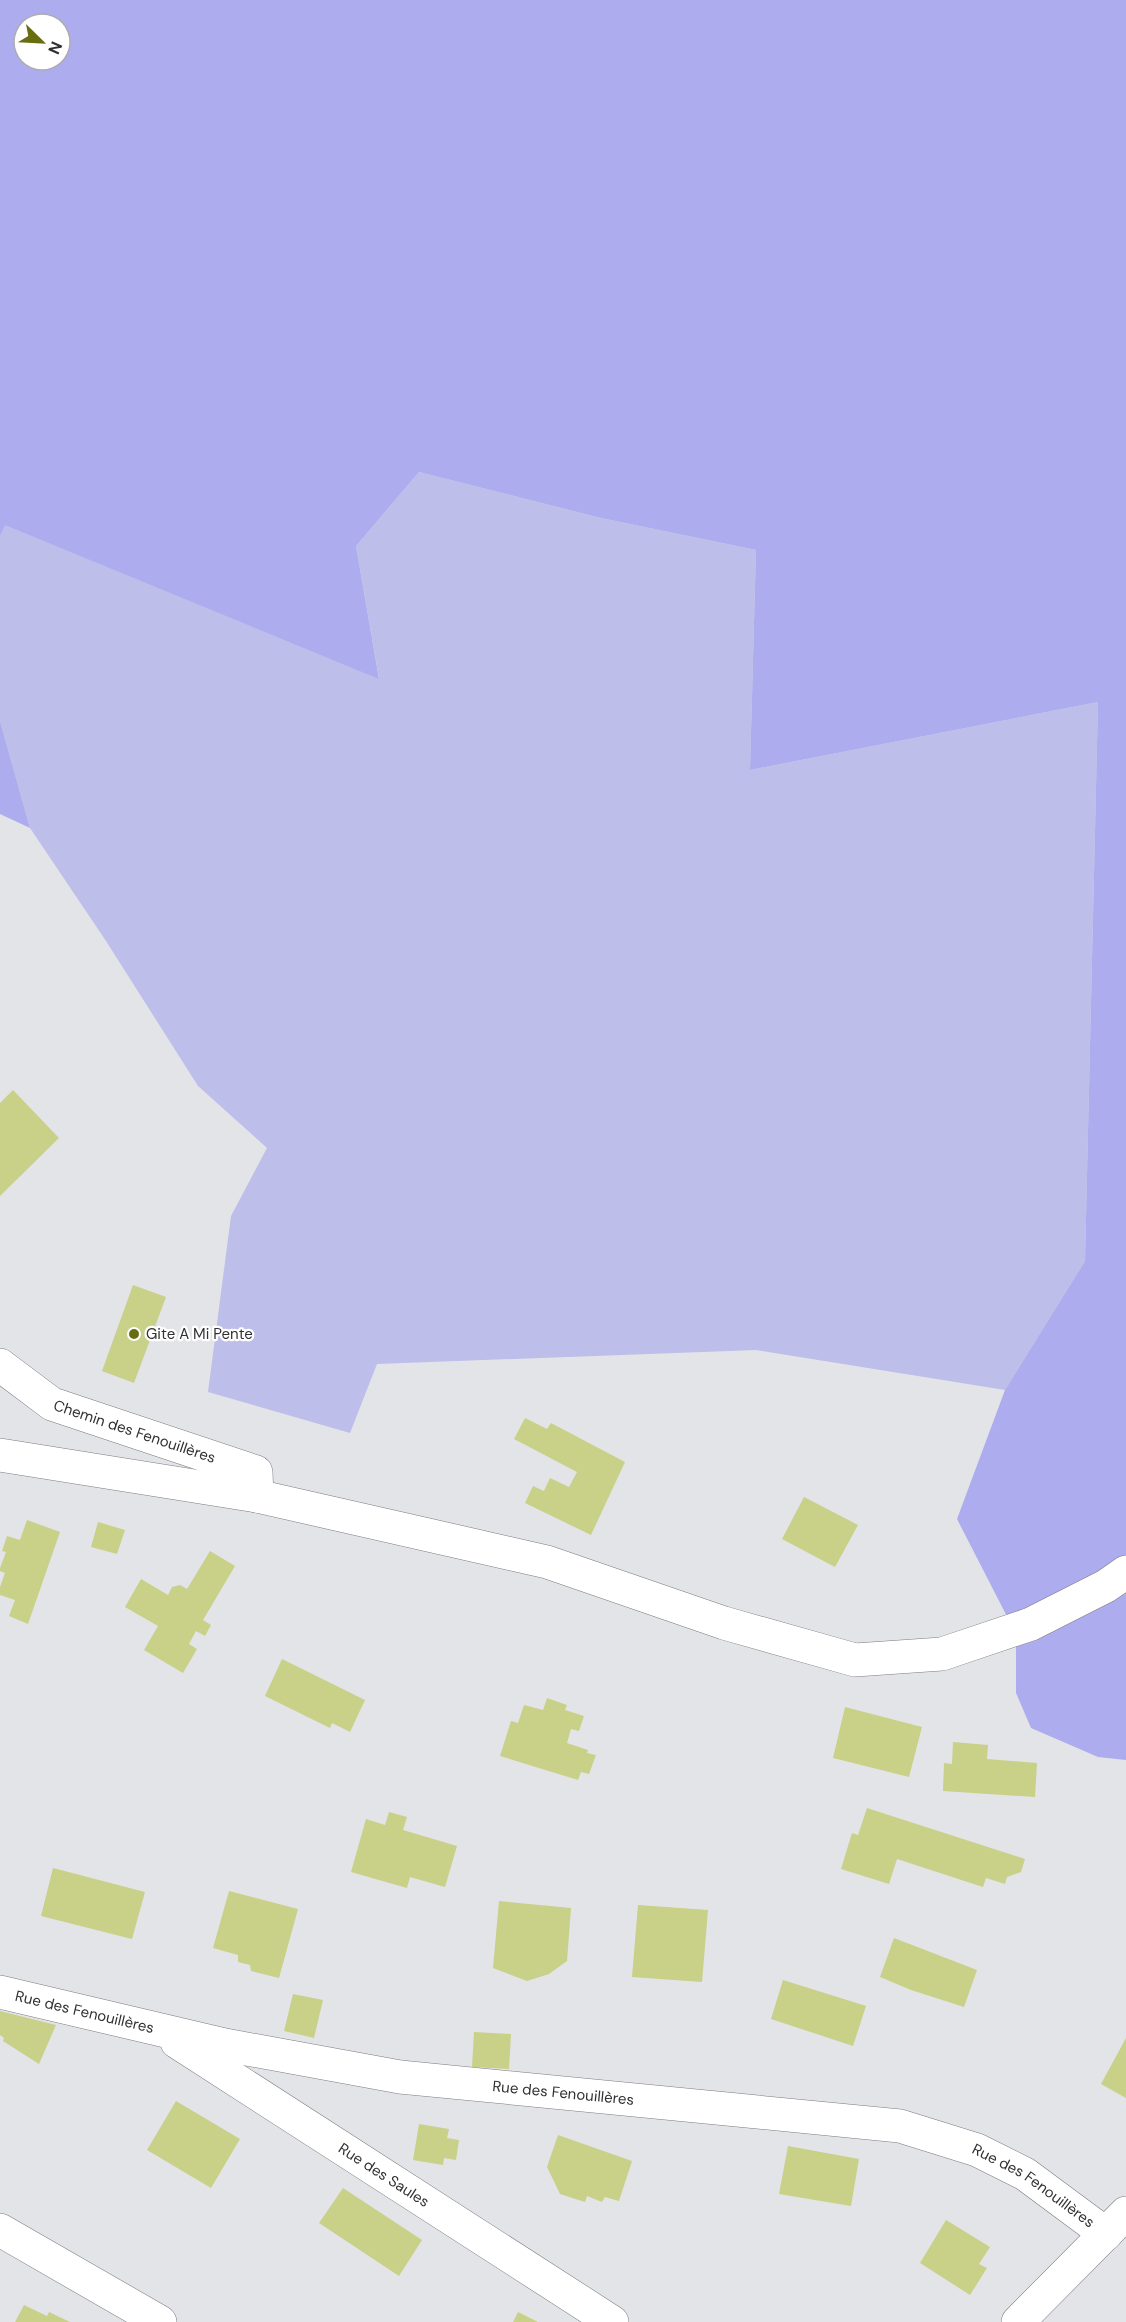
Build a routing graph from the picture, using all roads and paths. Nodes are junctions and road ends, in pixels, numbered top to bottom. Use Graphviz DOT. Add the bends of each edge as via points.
graph roads {
  1 [pos="0,1365"];
  2 [pos="0,1455"];
  3 [pos="257,1496"];
  4 [pos="1126,1572"];
  5 [pos="0,1992"];
  6 [pos="156,2029"];
  7 [pos="1116,2224"];
  8 [pos="0,2230"];
  9 [pos="160,2322"];
  10 [pos="612,2322"];
  11 [pos="1018,2322"];
  1 -- 3 [label="street, Chemin des Fenouillères" via="52,1404 256,1472"];
  2 -- 3 [label="street"];
  3 -- 4 [label="street" via="547,1562 723,1623 855,1660 942,1654 1031,1624"];
  5 -- 6 [label="street, Rue des Fenouillères"];
  6 -- 7 [label="street, Rue des Fenouillères" via="400,2077 900,2126 977,2150"];
  6 -- 10 [label="street, Rue des Saules"];
  7 -- 11 [label="street"];
  8 -- 9 [label="street"];
}
